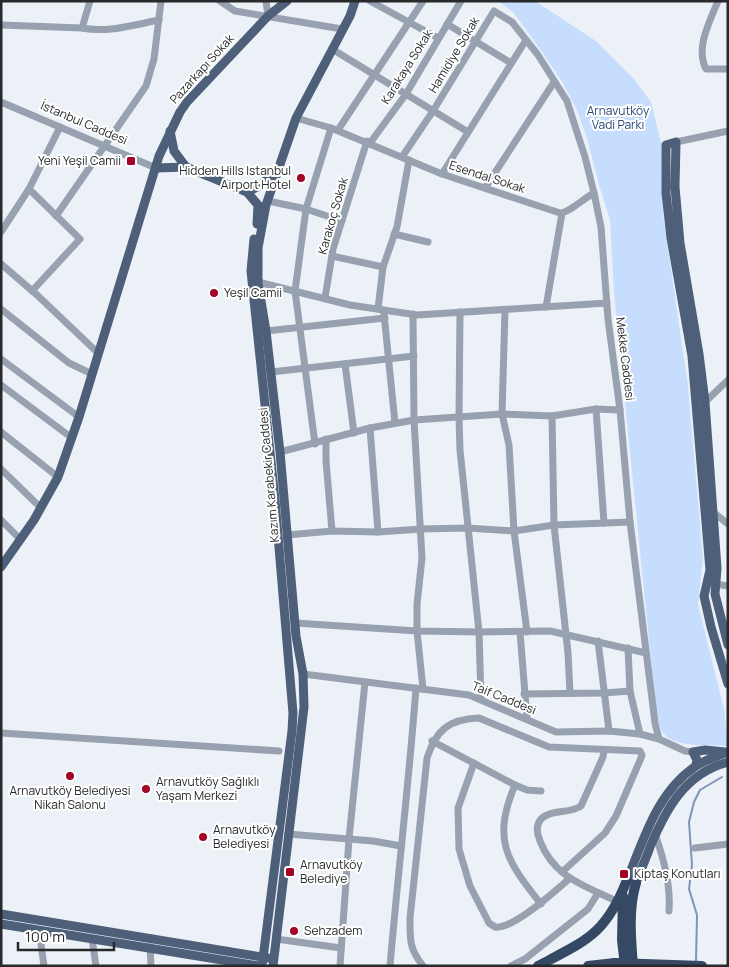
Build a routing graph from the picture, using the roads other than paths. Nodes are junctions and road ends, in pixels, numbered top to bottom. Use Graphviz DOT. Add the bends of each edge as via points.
graph roads {
  1 [pos="90,1"];
  2 [pos="161,1"];
  3 [pos="220,1"];
  4 [pos="266,1"];
  5 [pos="287,1"];
  6 [pos="356,1"];
  7 [pos="370,1"];
  8 [pos="423,1"];
  9 [pos="460,1"];
  10 [pos="718,1"];
  11 [pos="383,4"];
  12 [pos="494,12"];
  13 [pos="268,16"];
  14 [pos="159,20"];
  15 [pos="409,22"];
  16 [pos="447,24"];
  17 [pos="1,25"];
  18 [pos="82,28"];
  19 [pos="342,29"];
  20 [pos="438,38"];
  21 [pos="526,40"];
  22 [pos="476,42"];
  23 [pos="332,49"];
  24 [pos="512,63"];
  25 [pos="728,69"];
  26 [pos="374,74"];
  27 [pos="554,82"];
  28 [pos="406,94"];
  29 [pos="1,102"];
  30 [pos="433,111"];
  31 [pos="296,118"];
  32 [pos="60,127"];
  33 [pos="334,129"];
  34 [pos="170,131"];
  35 [pos="728,131"];
  36 [pos="468,132"];
  37 [pos="369,142"];
  38 [pos="676,142"];
  39 [pos="105,146"];
  40 [pos="405,158"];
  41 [pos="278,166"];
  42 [pos="186,167"];
  43 [pos="156,168"];
  44 [pos="442,174"];
  45 [pos="485,188"];
  46 [pos="28,189"];
  47 [pos="247,192"];
  48 [pos="594,193"];
  49 [pos="268,201"];
  50 [pos="306,209"];
  51 [pos="562,213"];
  52 [pos="56,216"];
  53 [pos="342,220"];
  54 [pos="1,232"];
  55 [pos="394,234"];
  56 [pos="428,242"];
  57 [pos="332,256"];
  58 [pos="1,264"];
  59 [pos="383,267"];
  60 [pos="258,282"];
  61 [pos="32,291"];
  62 [pos="295,291"];
  63 [pos="325,298"];
  64 [pos="607,303"];
  65 [pos="546,307"];
  66 [pos="1,309"];
  67 [pos="506,310"];
  68 [pos="382,312"];
  69 [pos="460,312"];
  70 [pos="413,314"];
  71 [pos="300,327"];
  72 [pos="266,331"];
  73 [pos="98,353"];
  74 [pos="414,356"];
  75 [pos="388,358"];
  76 [pos="1,359"];
  77 [pos="345,364"];
  78 [pos="304,368"];
  79 [pos="271,372"];
  80 [pos="92,374"];
  81 [pos="728,380"];
  82 [pos="1,385"];
  83 [pos="701,402"];
  84 [pos="596,409"];
  85 [pos="620,410"];
  86 [pos="502,414"];
  87 [pos="552,416"];
  88 [pos="79,417"];
  89 [pos="459,417"];
  90 [pos="414,420"];
  91 [pos="395,423"];
  92 [pos="370,428"];
  93 [pos="1,432"];
  94 [pos="354,433"];
  95 [pos="72,438"];
  96 [pos="326,439"];
  97 [pos="314,444"];
  98 [pos="280,452"];
  99 [pos="1,469"];
  100 [pos="58,477"];
  101 [pos="41,508"];
  102 [pos="713,512"];
  103 [pos="1,520"];
  104 [pos="630,522"];
  105 [pos="604,523"];
  106 [pos="728,524"];
  107 [pos="554,525"];
  108 [pos="468,528"];
  109 [pos="421,529"];
  110 [pos="332,531"];
  111 [pos="514,531"];
  112 [pos="378,532"];
  113 [pos="287,535"];
  114 [pos="21,540"];
  115 [pos="1,567"];
  116 [pos="711,584"];
  117 [pos="728,586"];
  118 [pos="295,623"];
  119 [pos="417,631"];
  120 [pos="479,632"];
  121 [pos="524,632"];
  122 [pos="564,634"];
  123 [pos="598,641"];
  124 [pos="728,645"];
  125 [pos="628,648"];
  126 [pos="646,653"];
  127 [pos="303,674"];
  128 [pos="365,682"];
  129 [pos="728,684"];
  130 [pos="419,689"];
  131 [pos="630,691"];
  132 [pos="604,693"];
  133 [pos="524,694"];
  134 [pos="570,694"];
  135 [pos="481,700"];
  136 [pos="527,719"];
  137 [pos="609,731"];
  138 [pos="1,733"];
  139 [pos="640,734"];
  140 [pos="659,740"];
  141 [pos="432,741"];
  142 [pos="604,750"];
  143 [pos="279,751"];
  144 [pos="693,752"];
  145 [pos="728,752"];
  146 [pos="292,754"];
  147 [pos="728,762"];
  148 [pos="474,763"];
  149 [pos="696,765"];
  150 [pos="515,785"];
  151 [pos="541,791"];
  152 [pos="288,834"];
  153 [pos="655,834"];
  154 [pos="349,839"];
  155 [pos="728,844"];
  156 [pos="401,846"];
  157 [pos="695,848"];
  158 [pos="562,872"];
  159 [pos="569,879"];
  160 [pos="632,882"];
  161 [pos="598,893"];
  162 [pos="620,898"];
  163 [pos="542,904"];
  164 [pos="669,911"];
  165 [pos="1,914"];
  166 [pos="1,924"];
  167 [pos="39,930"];
  168 [pos="77,931"];
  169 [pos="92,939"];
  170 [pos="276,939"];
  171 [pos="150,948"];
  172 [pos="341,948"];
  173 [pos="215,962"];
  174 [pos="273,962"];
  175 [pos="261,963"];
  176 [pos="620,964"];
  177 [pos="44,966"];
  178 [pos="96,966"];
  179 [pos="151,966"];
  180 [pos="340,966"];
  181 [pos="390,966"];
  182 [pos="423,966"];
  183 [pos="511,966"];
  184 [pos="538,966"];
  185 [pos="588,966"];
  186 [pos="633,966"];
  187 [pos="702,966"];
  1 -- 18 [label="street"];
  2 -- 14 [label="street"];
  3 -- 13 [label="street" via="235,11"];
  4 -- 13 [label="street"];
  5 -- 13 [label="main road, Pazarkapı Sokak"];
  6 -- 19 [label="main road, Kazım Karabekir Caddesi"];
  7 -- 11 [label="street"];
  8 -- 15 [label="street"];
  9 -- 16 [label="street, Karakaya Sokak"];
  10 -- 25 [label="street" via="703,41 701,60 706,69"];
  11 -- 15 [label="street"];
  12 -- 21 [label="street, Mekke Caddesi" via="512,22"];
  12 -- 22 [label="street, Hamidiye Sokak"];
  13 -- 19 [label="street"];
  13 -- 34 [label="main road, Pazarkapı Sokak" via="187,102"];
  14 -- 18 [label="street" via="109,29"];
  14 -- 39 [label="street" via="154,59 146,86"];
  15 -- 20 [label="street"];
  15 -- 26 [label="street"];
  16 -- 20 [label="street, Karakaya Sokak"];
  16 -- 22 [label="street"];
  17 -- 18 [label="street"];
  19 -- 23 [label="main road, Kazım Karabekir Caddesi"];
  20 -- 28 [label="street, Karakaya Sokak"];
  21 -- 24 [label="street"];
  21 -- 27 [label="street, Mekke Caddesi"];
  22 -- 24 [label="street"];
  22 -- 30 [label="street, Hamidiye Sokak"];
  23 -- 26 [label="street"];
  23 -- 31 [label="main road, Kazım Karabekir Caddesi"];
  24 -- 36 [label="street"];
  26 -- 28 [label="street"];
  26 -- 33 [label="street"];
  27 -- 45 [label="street"];
  27 -- 48 [label="street, Mekke Caddesi" via="567,100"];
  28 -- 30 [label="street"];
  28 -- 37 [label="street, Karakaya Sokak"];
  29 -- 32 [label="street, İstanbul Caddesi"];
  30 -- 36 [label="street"];
  30 -- 40 [label="street, Hamidiye Sokak"];
  31 -- 33 [label="street, Esendal Sokak"];
  31 -- 41 [label="main road, Kazım Karabekir Caddesi"];
  32 -- 39 [label="street, İstanbul Caddesi"];
  32 -- 46 [label="street"];
  33 -- 37 [label="street, Esendal Sokak"];
  33 -- 50 [label="street"];
  34 -- 42 [label="main road" via="174,150"];
  34 -- 43 [label="main road, Pazarkapı Sokak"];
  35 -- 38 [label="street"];
  36 -- 44 [label="street"];
  37 -- 40 [label="street, Esendal Sokak"];
  37 -- 53 [label="street, Karakoç Sokak"];
  38 -- 83 [label="main road" via="675,187 680,243 699,354"];
  38 -- 83 [label="main road" via="666,145 666,193 671,238"];
  39 -- 43 [label="street, İstanbul Caddesi"];
  39 -- 52 [label="street"];
  40 -- 44 [label="street, Esendal Sokak"];
  40 -- 55 [label="street"];
  41 -- 47 [label="main road" via="258,188"];
  41 -- 49 [label="main road, Kazım Karabekir Caddesi"];
  42 -- 43 [label="main road"];
  42 -- 47 [label="main road"];
  43 -- 73 [label="main road, Pazarkapı Sokak"];
  44 -- 45 [label="street, Esendal Sokak"];
  45 -- 51 [label="street, Esendal Sokak"];
  46 -- 52 [label="street"];
  46 -- 54 [label="street"];
  47 -- 146 [label="main road, Kazım Karabekir Caddesi" via="258,205 251,271 292,696"];
  48 -- 51 [label="street"];
  48 -- 64 [label="street, Mekke Caddesi" via="601,227"];
  49 -- 50 [label="street"];
  49 -- 60 [label="main road, Kazım Karabekir Caddesi" via="258,248"];
  50 -- 53 [label="street"];
  50 -- 62 [label="street"];
  51 -- 65 [label="street"];
  52 -- 61 [label="street" via="80,239"];
  53 -- 57 [label="street, Karakoç Sokak"];
  55 -- 56 [label="street"];
  55 -- 59 [label="street"];
  57 -- 59 [label="street"];
  57 -- 63 [label="street, Karakoç Sokak"];
  58 -- 61 [label="street"];
  59 -- 68 [label="street"];
  60 -- 62 [label="street"];
  60 -- 72 [label="main road, Kazım Karabekir Caddesi"];
  61 -- 73 [label="street"];
  62 -- 63 [label="street"];
  62 -- 71 [label="street"];
  63 -- 68 [label="street"];
  64 -- 65 [label="street"];
  64 -- 85 [label="street, Mekke Caddesi"];
  65 -- 67 [label="street"];
  66 -- 80 [label="street" via="69,364"];
  67 -- 69 [label="street"];
  67 -- 86 [label="street"];
  68 -- 70 [label="street"];
  68 -- 71 [label="street"];
  68 -- 75 [label="street"];
  69 -- 70 [label="street"];
  69 -- 89 [label="street"];
  70 -- 74 [label="street"];
  71 -- 72 [label="street"];
  71 -- 78 [label="street"];
  72 -- 79 [label="main road, Kazım Karabekir Caddesi"];
  73 -- 80 [label="main road, Pazarkapı Sokak"];
  74 -- 75 [label="street"];
  74 -- 90 [label="street"];
  75 -- 77 [label="street"];
  75 -- 91 [label="street"];
  76 -- 88 [label="street"];
  77 -- 78 [label="street"];
  77 -- 94 [label="street"];
  78 -- 79 [label="street"];
  78 -- 97 [label="street"];
  79 -- 98 [label="main road, Kazım Karabekir Caddesi"];
  80 -- 88 [label="main road, Pazarkapı Sokak"];
  81 -- 83 [label="street"];
  82 -- 95 [label="street"];
  83 -- 102 [label="main road"];
  83 -- 116 [label="main road"];
  84 -- 85 [label="street"];
  84 -- 87 [label="street"];
  84 -- 105 [label="street"];
  85 -- 104 [label="street, Mekke Caddesi"];
  86 -- 87 [label="street"];
  86 -- 89 [label="street"];
  86 -- 111 [label="street" via="509,445"];
  87 -- 107 [label="street"];
  88 -- 95 [label="main road, Pazarkapı Sokak"];
  89 -- 90 [label="street"];
  89 -- 108 [label="street"];
  90 -- 91 [label="street"];
  90 -- 109 [label="street"];
  91 -- 92 [label="street"];
  92 -- 94 [label="street"];
  92 -- 112 [label="street"];
  93 -- 100 [label="street"];
  94 -- 96 [label="street"];
  95 -- 100 [label="main road, Pazarkapı Sokak"];
  96 -- 97 [label="street"];
  96 -- 110 [label="street"];
  97 -- 98 [label="street"];
  98 -- 113 [label="main road, Kazım Karabekir Caddesi"];
  99 -- 101 [label="street"];
  100 -- 101 [label="main road, Pazarkapı Sokak"];
  101 -- 114 [label="main road, Pazarkapı Sokak"];
  102 -- 106 [label="street"];
  102 -- 116 [label="main road" via="717,568"];
  103 -- 114 [label="street"];
  104 -- 105 [label="street"];
  104 -- 126 [label="street, Mekke Caddesi"];
  105 -- 107 [label="street"];
  107 -- 111 [label="street"];
  107 -- 122 [label="street"];
  108 -- 109 [label="street"];
  108 -- 111 [label="street"];
  108 -- 120 [label="street"];
  109 -- 112 [label="street"];
  109 -- 119 [label="street"];
  110 -- 112 [label="street"];
  110 -- 113 [label="street"];
  111 -- 121 [label="street"];
  113 -- 118 [label="main road, Kazım Karabekir Caddesi"];
  114 -- 115 [label="main road, Pazarkapı Sokak"];
  116 -- 117 [label="street"];
  116 -- 124 [label="main road"];
  116 -- 129 [label="main road" via="704,596"];
  118 -- 119 [label="street"];
  118 -- 127 [label="main road, Kazım Karabekir Caddesi"];
  119 -- 120 [label="street"];
  119 -- 130 [label="street"];
  120 -- 121 [label="street"];
  120 -- 135 [label="street"];
  121 -- 122 [label="street"];
  121 -- 133 [label="street"];
  122 -- 123 [label="street"];
  122 -- 134 [label="street"];
  123 -- 125 [label="street"];
  123 -- 132 [label="street"];
  125 -- 126 [label="street"];
  125 -- 131 [label="street"];
  126 -- 140 [label="street, Mekke Caddesi"];
  127 -- 128 [label="street, Taif Caddesi"];
  127 -- 146 [label="main road, Kazım Karabekir Caddesi" via="304,708"];
  128 -- 130 [label="street, Taif Caddesi"];
  128 -- 154 [label="street"];
  130 -- 135 [label="street, Taif Caddesi" via="469,694"];
  130 -- 156 [label="street"];
  131 -- 132 [label="street"];
  131 -- 139 [label="street"];
  132 -- 134 [label="street"];
  132 -- 137 [label="street"];
  133 -- 134 [label="street"];
  133 -- 136 [label="street"];
  135 -- 136 [label="street, Taif Caddesi"];
  136 -- 137 [label="street, Taif Caddesi" via="556,732"];
  137 -- 139 [label="street, Taif Caddesi"];
  138 -- 143 [label="street"];
  139 -- 140 [label="street, Taif Caddesi"];
  140 -- 144 [label="street, Taif Caddesi"];
  141 -- 142 [label="street" via="455,722 479,718 549,747"];
  141 -- 148 [label="street"];
  141 -- 182 [label="street" via="427,758 410,918 410,943"];
  142 -- 158 [label="street" via="582,806 548,815 538,825 537,834 542,846"];
  142 -- 158 [label="street" via="636,750 642,756 616,816 605,833"];
  143 -- 146 [label="main road"];
  144 -- 145 [label="main road"];
  144 -- 149 [label="main road"];
  145 -- 149 [label="main road"];
  146 -- 152 [label="main road, Kazım Karabekir Caddesi"];
  146 -- 175 [label="main road, Kazım Karabekir Caddesi"];
  147 -- 153 [label="main road" via="701,772 683,787"];
  148 -- 150 [label="street"];
  148 -- 163 [label="street" via="458,808 459,849 470,886 489,923 495,927 505,926"];
  149 -- 160 [label="main road" via="667,792 652,819"];
  150 -- 151 [label="street"];
  150 -- 163 [label="street" via="506,806 506,851 520,878"];
  152 -- 154 [label="street"];
  152 -- 170 [label="main road, Kazım Karabekir Caddesi"];
  153 -- 160 [label="main road"];
  153 -- 164 [label="street" via="664,858"];
  154 -- 156 [label="street"];
  154 -- 172 [label="street"];
  155 -- 157 [label="street"];
  156 -- 181 [label="street"];
  158 -- 159 [label="street"];
  159 -- 161 [label="street"];
  159 -- 163 [label="street"];
  160 -- 162 [label="highway"];
  160 -- 186 [label="highway"];
  161 -- 162 [label="street"];
  161 -- 183 [label="street" via="588,909 525,959"];
  162 -- 176 [label="highway"];
  162 -- 184 [label="highway" via="597,931"];
  165 -- 168 [label="main road"];
  166 -- 167 [label="main road"];
  167 -- 168 [label="main road"];
  167 -- 177 [label="street"];
  168 -- 169 [label="main road"];
  168 -- 175 [label="main road"];
  169 -- 171 [label="main road"];
  169 -- 178 [label="street"];
  170 -- 172 [label="street"];
  170 -- 174 [label="main road, Kazım Karabekir Caddesi"];
  171 -- 173 [label="main road"];
  171 -- 179 [label="street"];
  172 -- 180 [label="street"];
  173 -- 175 [label="main road"];
  174 -- 175 [label="main road"];
  176 -- 185 [label="highway"];
  176 -- 187 [label="highway, bridge"];
}
